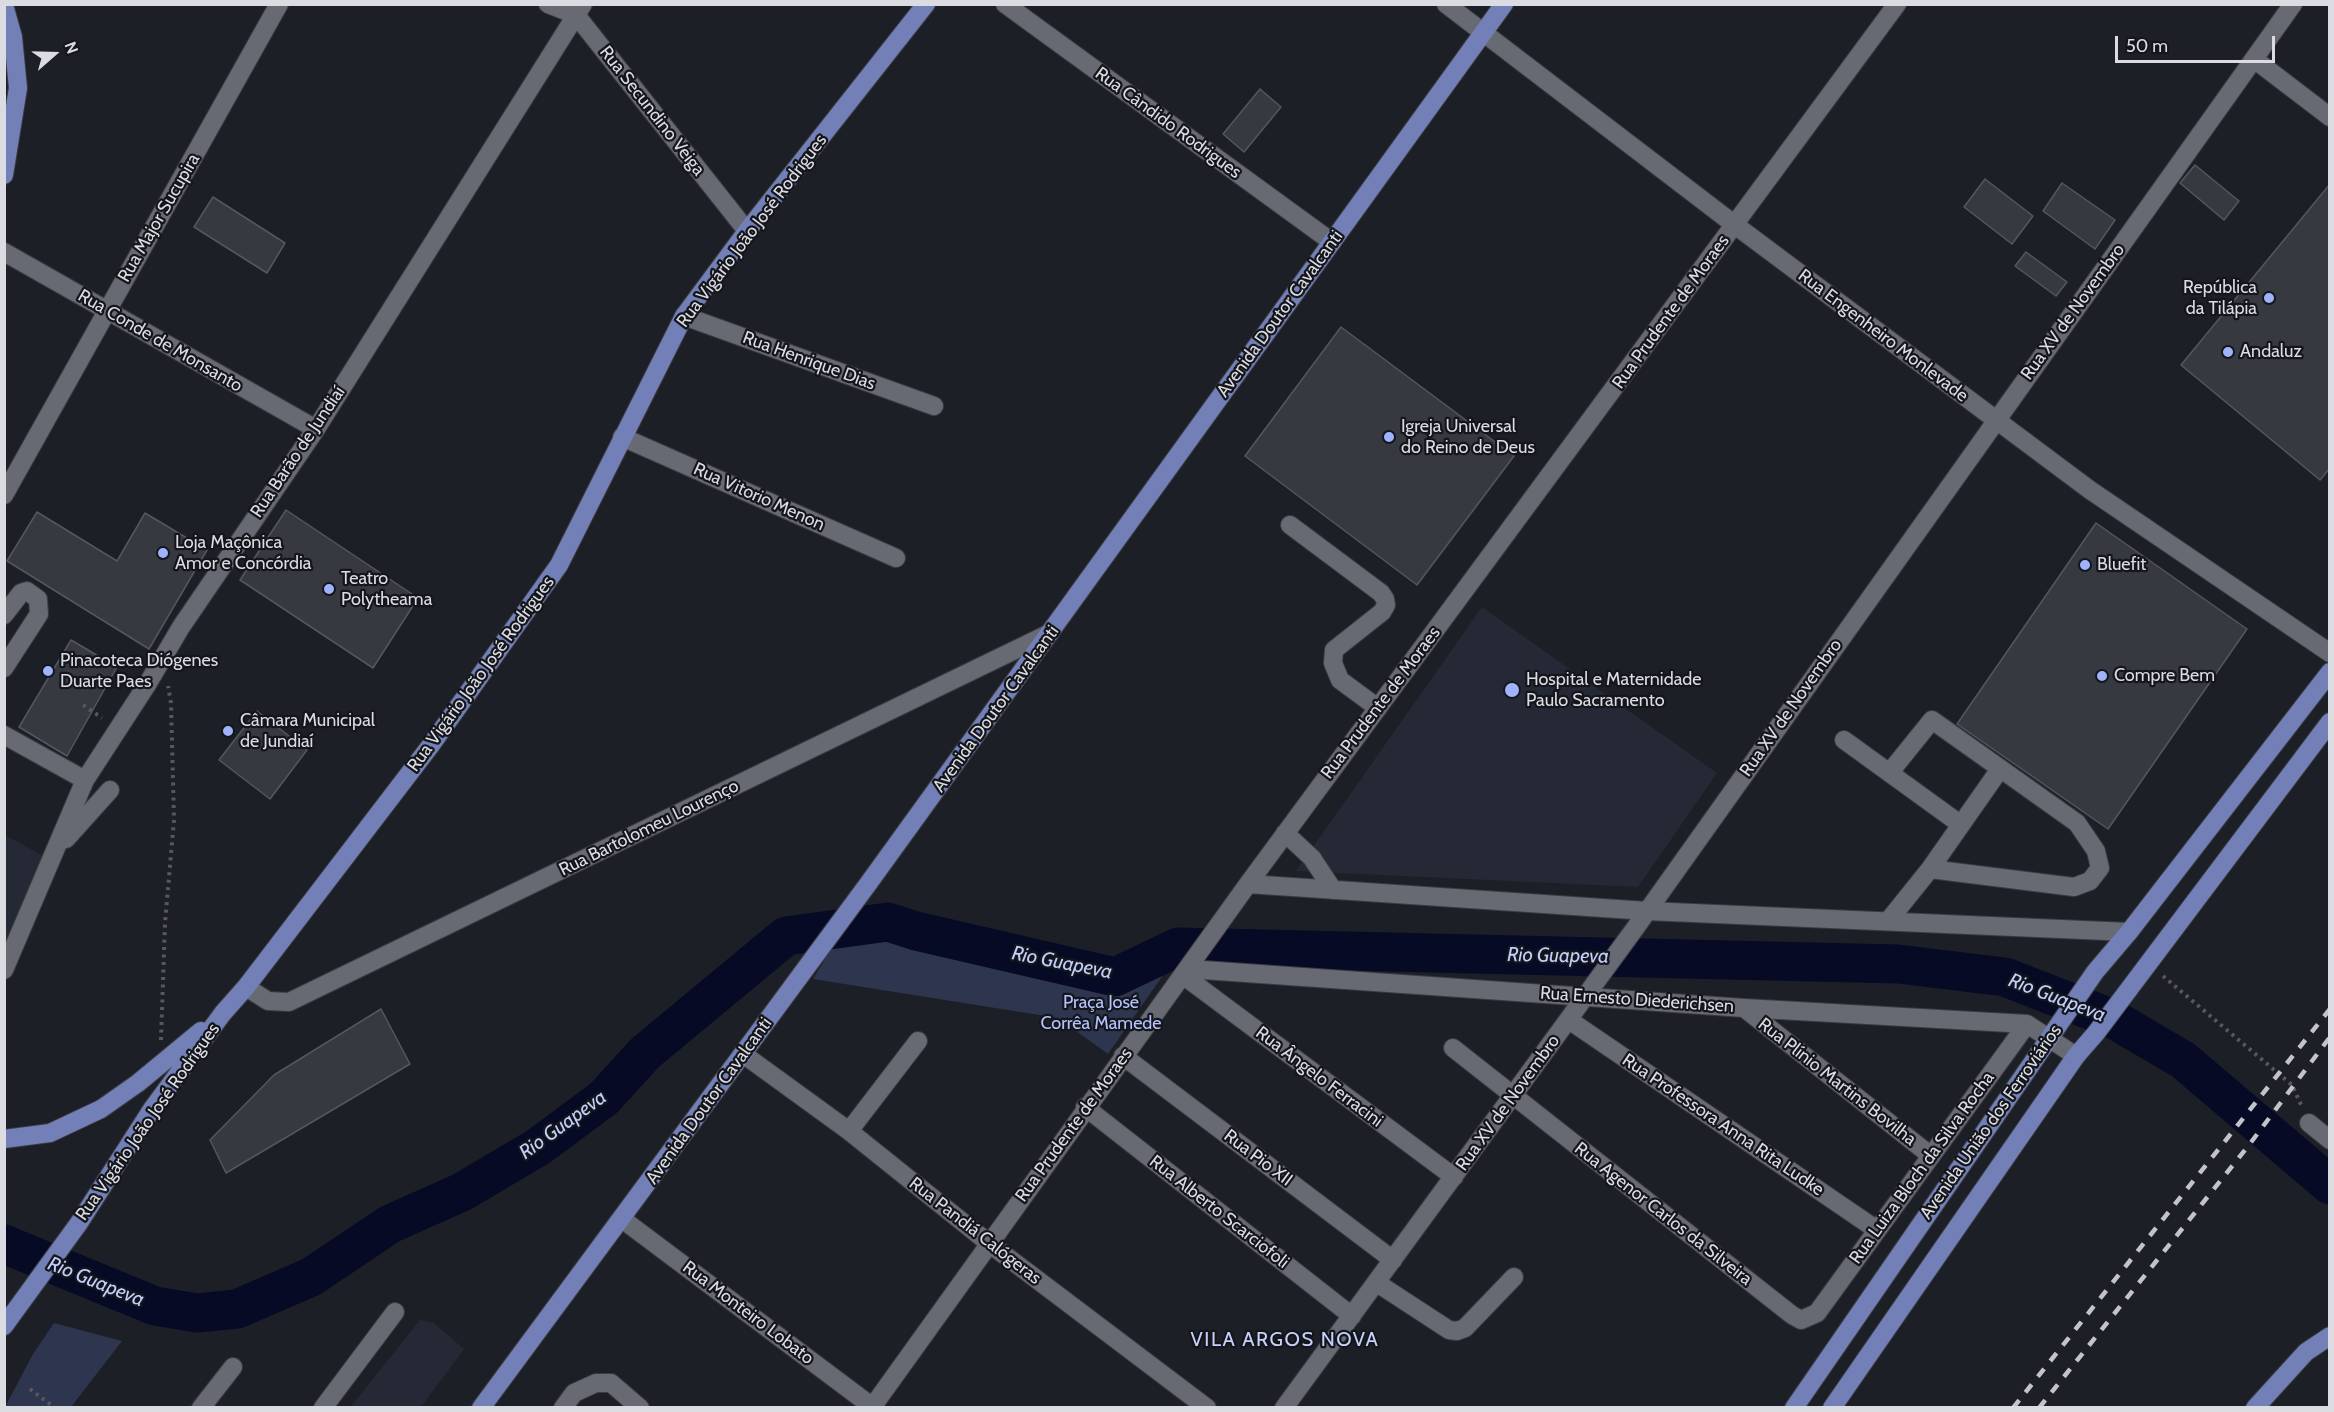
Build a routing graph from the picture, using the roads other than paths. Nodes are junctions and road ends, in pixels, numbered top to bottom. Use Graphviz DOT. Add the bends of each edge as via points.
graph roads {
  1 [pos="279,4"];
  2 [pos="548,4"];
  3 [pos="926,4"];
  4 [pos="1005,4"];
  5 [pos="1446,4"];
  6 [pos="1504,4"];
  7 [pos="1897,4"];
  8 [pos="2293,4"];
  9 [pos="4,5"];
  10 [pos="580,10"];
  11 [pos="1482,33"];
  12 [pos="2254,59"];
  13 [pos="2330,117"];
  14 [pos="4,174"];
  15 [pos="1735,225"];
  16 [pos="747,231"];
  17 [pos="1332,242"];
  18 [pos="4,252"];
  19 [pos="106,310"];
  20 [pos="684,316"];
  21 [pos="934,406"];
  22 [pos="1995,420"];
  23 [pos="316,429"];
  24 [pos="622,437"];
  25 [pos="4,495"];
  26 [pos="1290,525"];
  27 [pos="896,558"];
  28 [pos="4,615"];
  29 [pos="1050,633"];
  30 [pos="2330,653"];
  31 [pos="4,668"];
  32 [pos="2330,672"];
  33 [pos="1378,708"];
  34 [pos="2330,722"];
  35 [pos="4,735"];
  36 [pos="1844,740"];
  37 [pos="2000,770"];
  38 [pos="1890,772"];
  39 [pos="85,780"];
  40 [pos="110,790"];
  41 [pos="1960,824"];
  42 [pos="1285,833"];
  43 [pos="57,849"];
  44 [pos="1930,869"];
  45 [pos="1248,884"];
  46 [pos="1333,890"];
  47 [pos="1647,911"];
  48 [pos="1889,920"];
  49 [pos="2129,932"];
  50 [pos="4,970"];
  51 [pos="1186,972"];
  52 [pos="246,987"];
  53 [pos="1586,996"];
  54 [pos="1744,1008"];
  55 [pos="223,1013"];
  56 [pos="1569,1020"];
  57 [pos="2027,1024"];
  58 [pos="2051,1035"];
  59 [pos="918,1041"];
  60 [pos="1453,1048"];
  61 [pos="743,1054"];
  62 [pos="1123,1056"];
  63 [pos="2076,1056"];
  64 [pos="1513,1096"];
  65 [pos="1085,1107"];
  66 [pos="2309,1124"];
  67 [pos="849,1131"];
  68 [pos="4,1140"];
  69 [pos="2330,1140"];
  70 [pos="1930,1155"];
  71 [pos="1454,1177"];
  72 [pos="622,1219"];
  73 [pos="1877,1230"];
  74 [pos="990,1244"];
  75 [pos="1394,1260"];
  76 [pos="1514,1277"];
  77 [pos="1377,1282"];
  78 [pos="395,1312"];
  79 [pos="1817,1312"];
  80 [pos="1352,1316"];
  81 [pos="6,1327"];
  82 [pos="2330,1336"];
  83 [pos="234,1367"];
  84 [pos="201,1407"];
  85 [pos="323,1407"];
  86 [pos="481,1407"];
  87 [pos="563,1407"];
  88 [pos="640,1407"];
  89 [pos="874,1407"];
  90 [pos="1207,1407"];
  91 [pos="1284,1407"];
  92 [pos="1794,1407"];
  93 [pos="1832,1407"];
  94 [pos="2255,1407"];
  1 -- 19 [label="street, Rua Major Sucupira"];
  2 -- 10 [label="street"];
  3 -- 16 [label="main road, Rua Vigário João José Rodrigues"];
  4 -- 17 [label="street, Rua Cândido Rodrigues"];
  5 -- 11 [label="street, Rua Engenheiro Monlevade"];
  6 -- 11 [label="main road, Avenida Doutor Cavalcanti"];
  7 -- 15 [label="street, Rua Prudente de Moraes"];
  8 -- 12 [label="street, Rua XV de Novembro"];
  9 -- 14 [label="main road" via="13,37 18,87"];
  10 -- 16 [label="street, Rua Secundino Veiga"];
  10 -- 23 [label="street, Rua Barão de Jundiaí"];
  11 -- 15 [label="street, Rua Engenheiro Monlevade"];
  11 -- 17 [label="main road, Avenida Doutor Cavalcanti"];
  12 -- 13 [label="street"];
  12 -- 22 [label="street, Rua XV de Novembro"];
  15 -- 22 [label="street, Rua Engenheiro Monlevade"];
  15 -- 33 [label="street, Rua Prudente de Moraes"];
  16 -- 20 [label="main road, Rua Vigário João José Rodrigues"];
  17 -- 29 [label="main road, Avenida Doutor Cavalcanti"];
  18 -- 19 [label="street, Rua Conde de Monsanto"];
  19 -- 23 [label="street, Rua Conde de Monsanto"];
  19 -- 25 [label="street, Rua Major Sucupira"];
  20 -- 21 [label="street, Rua Henrique Dias"];
  20 -- 24 [label="main road, Rua Vigário João José Rodrigues"];
  22 -- 30 [label="street, Rua Engenheiro Monlevade" via="2090,490"];
  22 -- 47 [label="street, Rua XV de Novembro"];
  23 -- 39 [label="street, Rua Barão de Jundiaí" via="181,627"];
  24 -- 27 [label="street, Rua Vitorio Menon"];
  24 -- 52 [label="main road, Rua Vigário João José Rodrigues" via="559,566 431,745"];
  26 -- 33 [label="street" via="1381,592 1385,599 1382,612 1334,650 1333,663 1340,680"];
  28 -- 31 [label="street" via="21,593 27,591 38,599 39,614"];
  29 -- 52 [label="street, Rua Bartolomeu Lourenço" via="289,1002 268,1001"];
  29 -- 61 [label="main road, Avenida Doutor Cavalcanti"];
  32 -- 49 [label="main road, Avenida União dos Ferroviários"];
  33 -- 42 [label="street, Rua Prudente de Moraes"];
  34 -- 63 [label="main road, Avenida União dos Ferroviários"];
  35 -- 39 [label="street"];
  36 -- 38 [label="street"];
  37 -- 38 [label="street" via="1932,720"];
  37 -- 41 [label="street"];
  37 -- 44 [label="street" via="2077,822 2096,851 2100,868 2090,881 2074,887"];
  38 -- 41 [label="street"];
  39 -- 43 [label="street, Rua Barão de Jundiaí"];
  40 -- 43 [label="street"];
  41 -- 44 [label="street"];
  42 -- 45 [label="street, Rua Prudente de Moraes"];
  42 -- 46 [label="street" via="1312,858"];
  43 -- 50 [label="street, Rua Barão de Jundiaí"];
  44 -- 48 [label="street"];
  45 -- 46 [label="street"];
  45 -- 51 [label="street, Rua Prudente de Moraes"];
  46 -- 47 [label="street"];
  47 -- 48 [label="street"];
  47 -- 53 [label="street, Rua XV de Novembro"];
  48 -- 49 [label="street"];
  49 -- 58 [label="main road, Avenida União dos Ferroviários"];
  51 -- 53 [label="street, Rua Ernesto Diederichsen"];
  51 -- 62 [label="street, Rua Prudente de Moraes"];
  51 -- 71 [label="street, Rua Ângelo Ferracini"];
  52 -- 55 [label="main road, Rua Vigário João José Rodrigues"];
  53 -- 54 [label="street, Rua Ernesto Diederichsen"];
  53 -- 56 [label="street, Rua XV de Novembro"];
  54 -- 57 [label="street, Rua Ernesto Diederichsen"];
  54 -- 70 [label="street, Rua Plínio Martins Bovilha"];
  55 -- 68 [label="main road" via="101,1109 50,1133"];
  55 -- 81 [label="main road, Rua Vigário João José Rodrigues" via="152,1109"];
  56 -- 64 [label="street, Rua XV de Novembro"];
  56 -- 73 [label="street, Rua Professora Anna Rita Ludke"];
  57 -- 58 [label="street, Rua Ernesto Diederichsen"];
  57 -- 70 [label="street, Rua Luiza Bloch da Silva Rocha"];
  58 -- 63 [label="street, Rua Ernesto Diederichsen"];
  58 -- 92 [label="main road, Avenida União dos Ferroviários"];
  59 -- 67 [label="street"];
  60 -- 64 [label="street"];
  61 -- 67 [label="street, Rua Pandiá Calógeras"];
  61 -- 72 [label="main road, Avenida Doutor Cavalcanti"];
  62 -- 65 [label="street, Rua Prudente de Moraes"];
  62 -- 75 [label="street, Rua Pio XII"];
  63 -- 93 [label="main road, Avenida União dos Ferroviários"];
  64 -- 71 [label="street, Rua XV de Novembro"];
  64 -- 79 [label="street, Rua Agenor Carlos da Silveira" via="1792,1315 1801,1320"];
  65 -- 74 [label="street, Rua Prudente de Moraes"];
  65 -- 80 [label="street, Rua Alberto Scarciofoli"];
  66 -- 69 [label="street"];
  67 -- 74 [label="street, Rua Pandiá Calógeras"];
  70 -- 73 [label="street, Rua Luiza Bloch da Silva Rocha"];
  71 -- 75 [label="street, Rua XV de Novembro"];
  72 -- 86 [label="main road, Avenida Doutor Cavalcanti"];
  72 -- 89 [label="street, Rua Monteiro Lobato"];
  73 -- 79 [label="street, Rua Luiza Bloch da Silva Rocha"];
  74 -- 89 [label="street, Rua Prudente de Moraes"];
  74 -- 90 [label="street, Rua Pandiá Calógeras"];
  75 -- 77 [label="street, Rua XV de Novembro"];
  76 -- 77 [label="street" via="1465,1328 1456,1331"];
  77 -- 80 [label="street, Rua XV de Novembro"];
  78 -- 85 [label="street"];
  80 -- 91 [label="street, Rua XV de Novembro"];
  82 -- 94 [label="main road" via="2306,1352"];
  83 -- 84 [label="street"];
  87 -- 88 [label="street" via="574,1393 596,1383 611,1383"];
}
